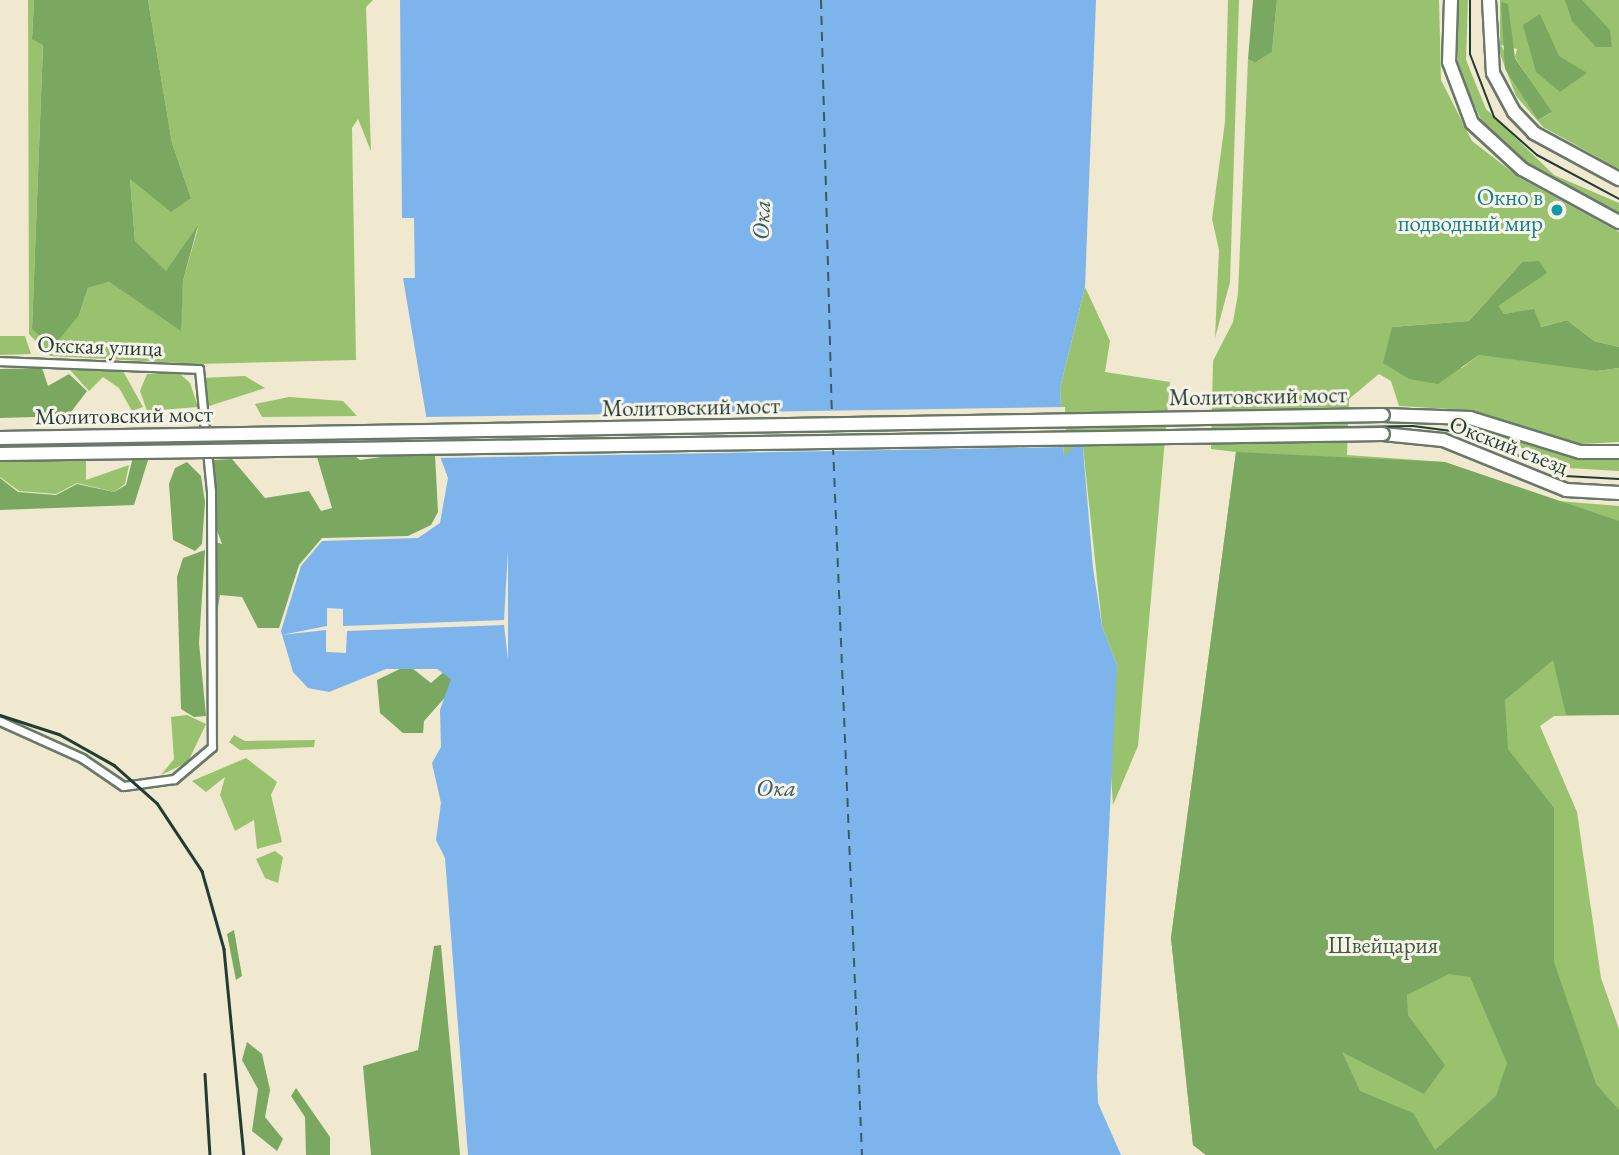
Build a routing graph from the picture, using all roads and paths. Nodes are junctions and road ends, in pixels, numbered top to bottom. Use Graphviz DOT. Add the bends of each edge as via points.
graph roads {
  1 [pos="1451,0"];
  2 [pos="1489,0"];
  3 [pos="1619,179"];
  4 [pos="1619,222"];
  5 [pos="0,361"];
  6 [pos="1383,415"];
  7 [pos="1383,434"];
  8 [pos="0,438"];
  9 [pos="1619,452"];
  10 [pos="0,454"];
  11 [pos="1619,493"];
  12 [pos="0,722"];
  1 -- 4 [label="main road" via="1449,62 1472,123 1522,169"];
  2 -- 3 [label="main road" via="1491,63 1514,112 1534,133"];
  5 -- 12 [label="street, Окская улица" via="199,369 211,491 212,747 174,779 123,786 82,758"];
  6 -- 8 [label="main road, Молитовский мост, bridge"];
  6 -- 9 [label="main road, Окский съезд" via="1470,418 1580,452"];
  7 -- 10 [label="main road, Молитовский мост, bridge"];
  7 -- 11 [label="main road, Окский съезд" via="1443,440 1566,490"];
}
